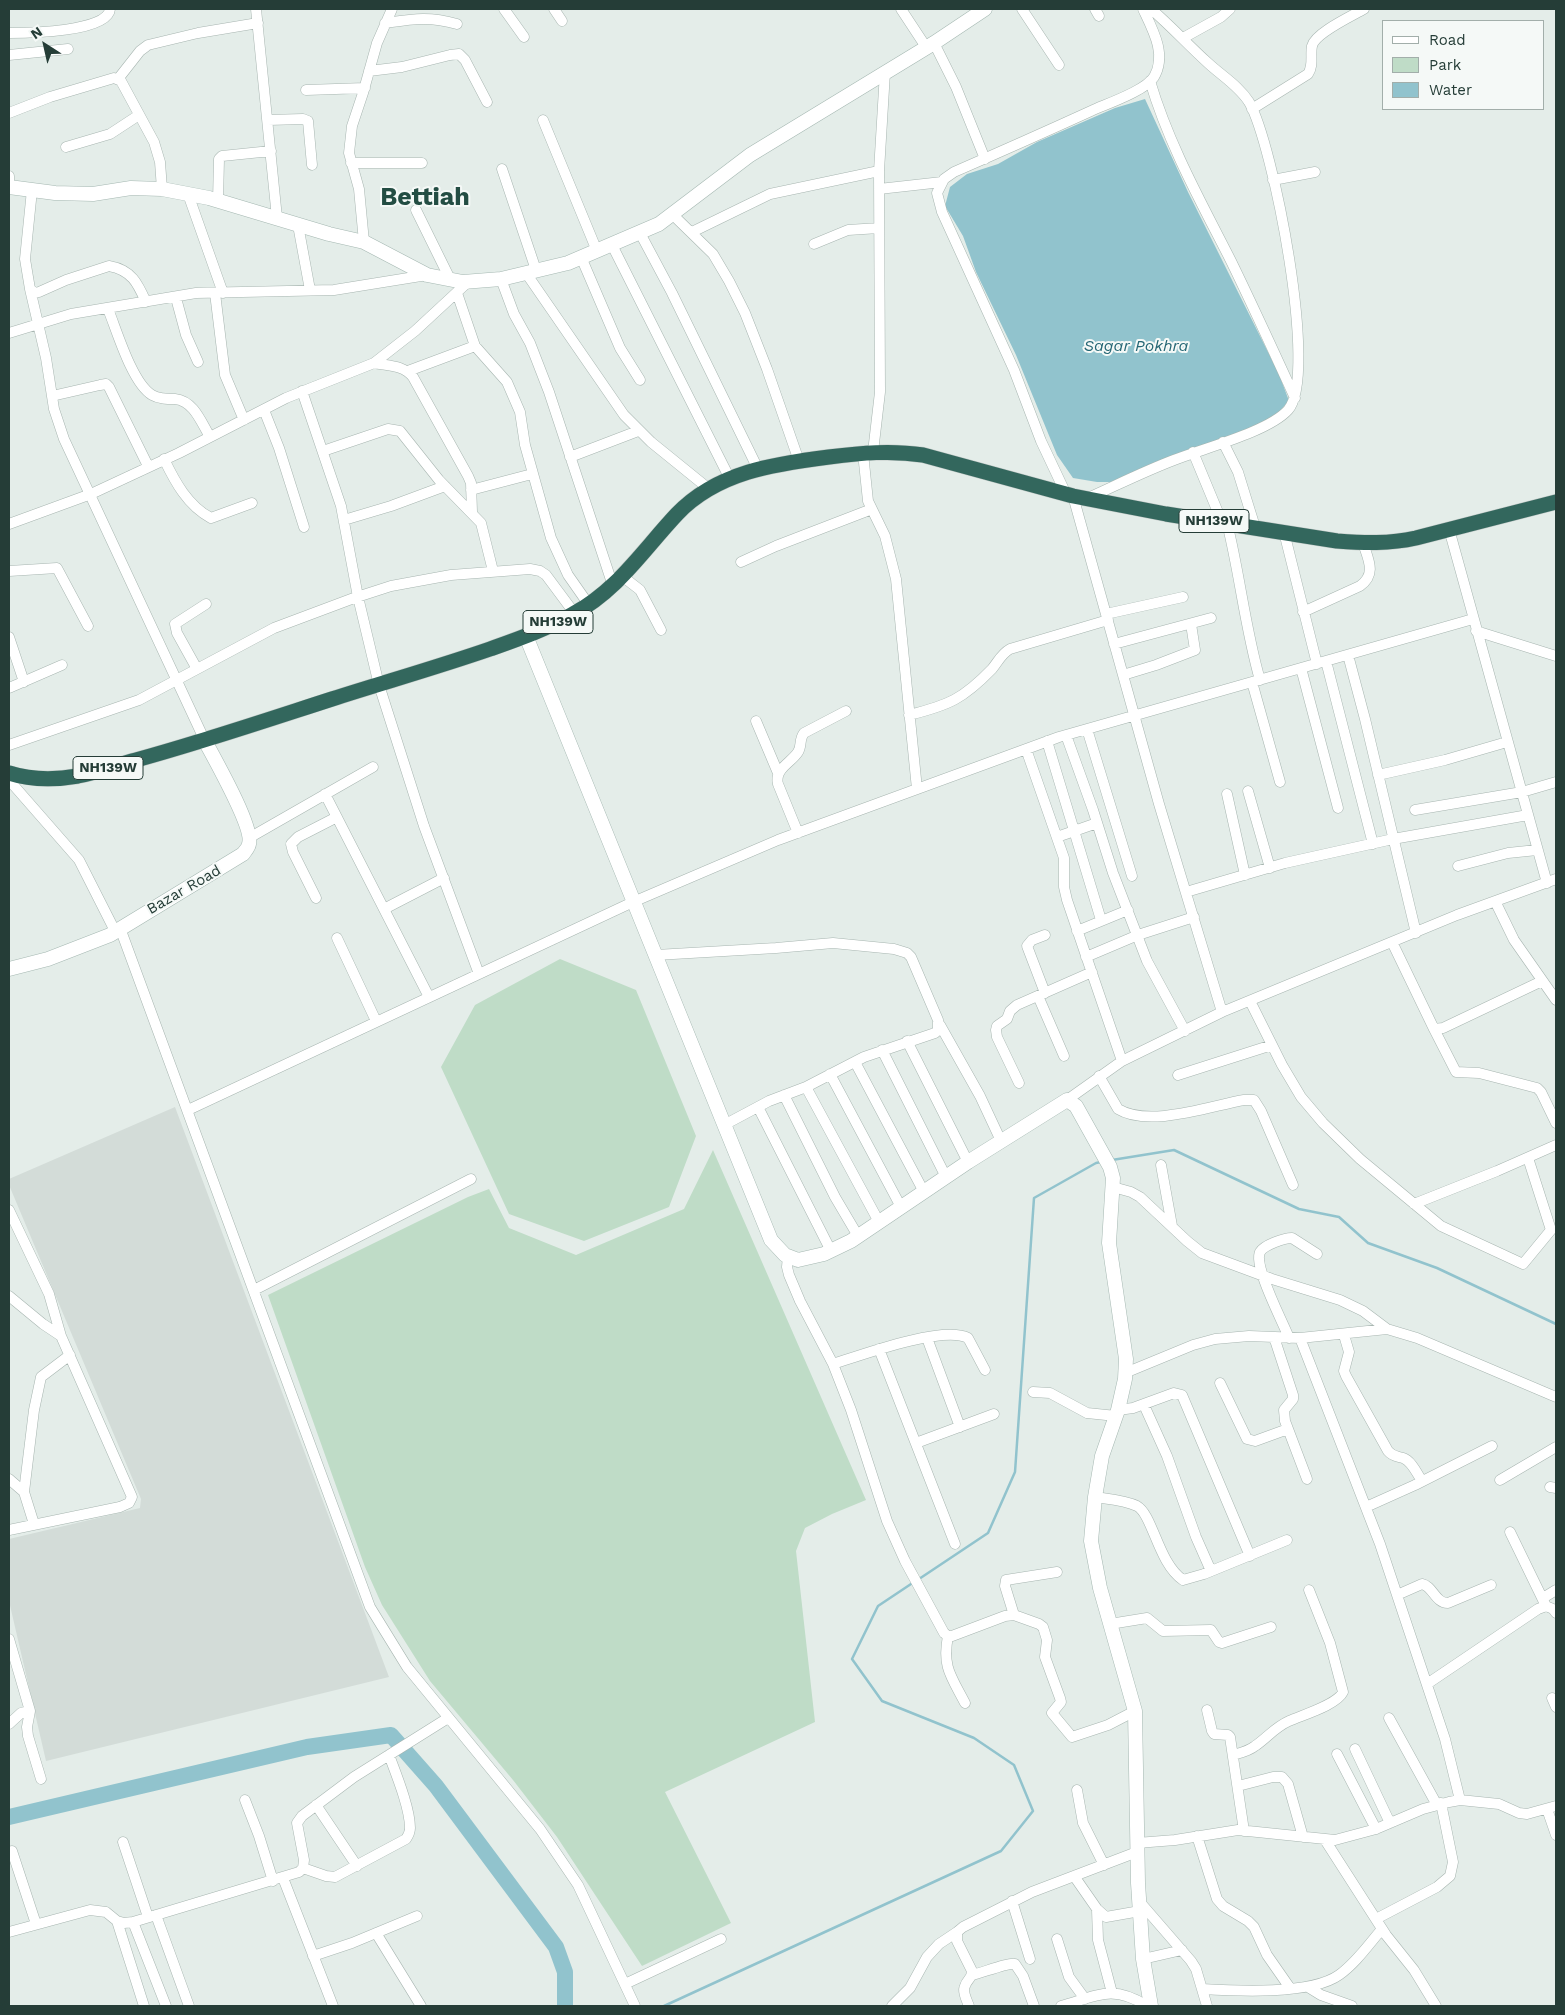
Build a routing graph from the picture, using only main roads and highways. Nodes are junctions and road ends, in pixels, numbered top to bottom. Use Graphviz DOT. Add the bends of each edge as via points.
graph roads {
  1 [pos="1556,502"];
  2 [pos="9,773"];
  1 -- 2 [label="highway, NH139W" via="1398,542 1363,543 1166,514 1076,496 903,452 868,452 799,461 758,469 709,489 679,512 618,581 589,605 526,636 205,741 77,776 23,778"];
}
